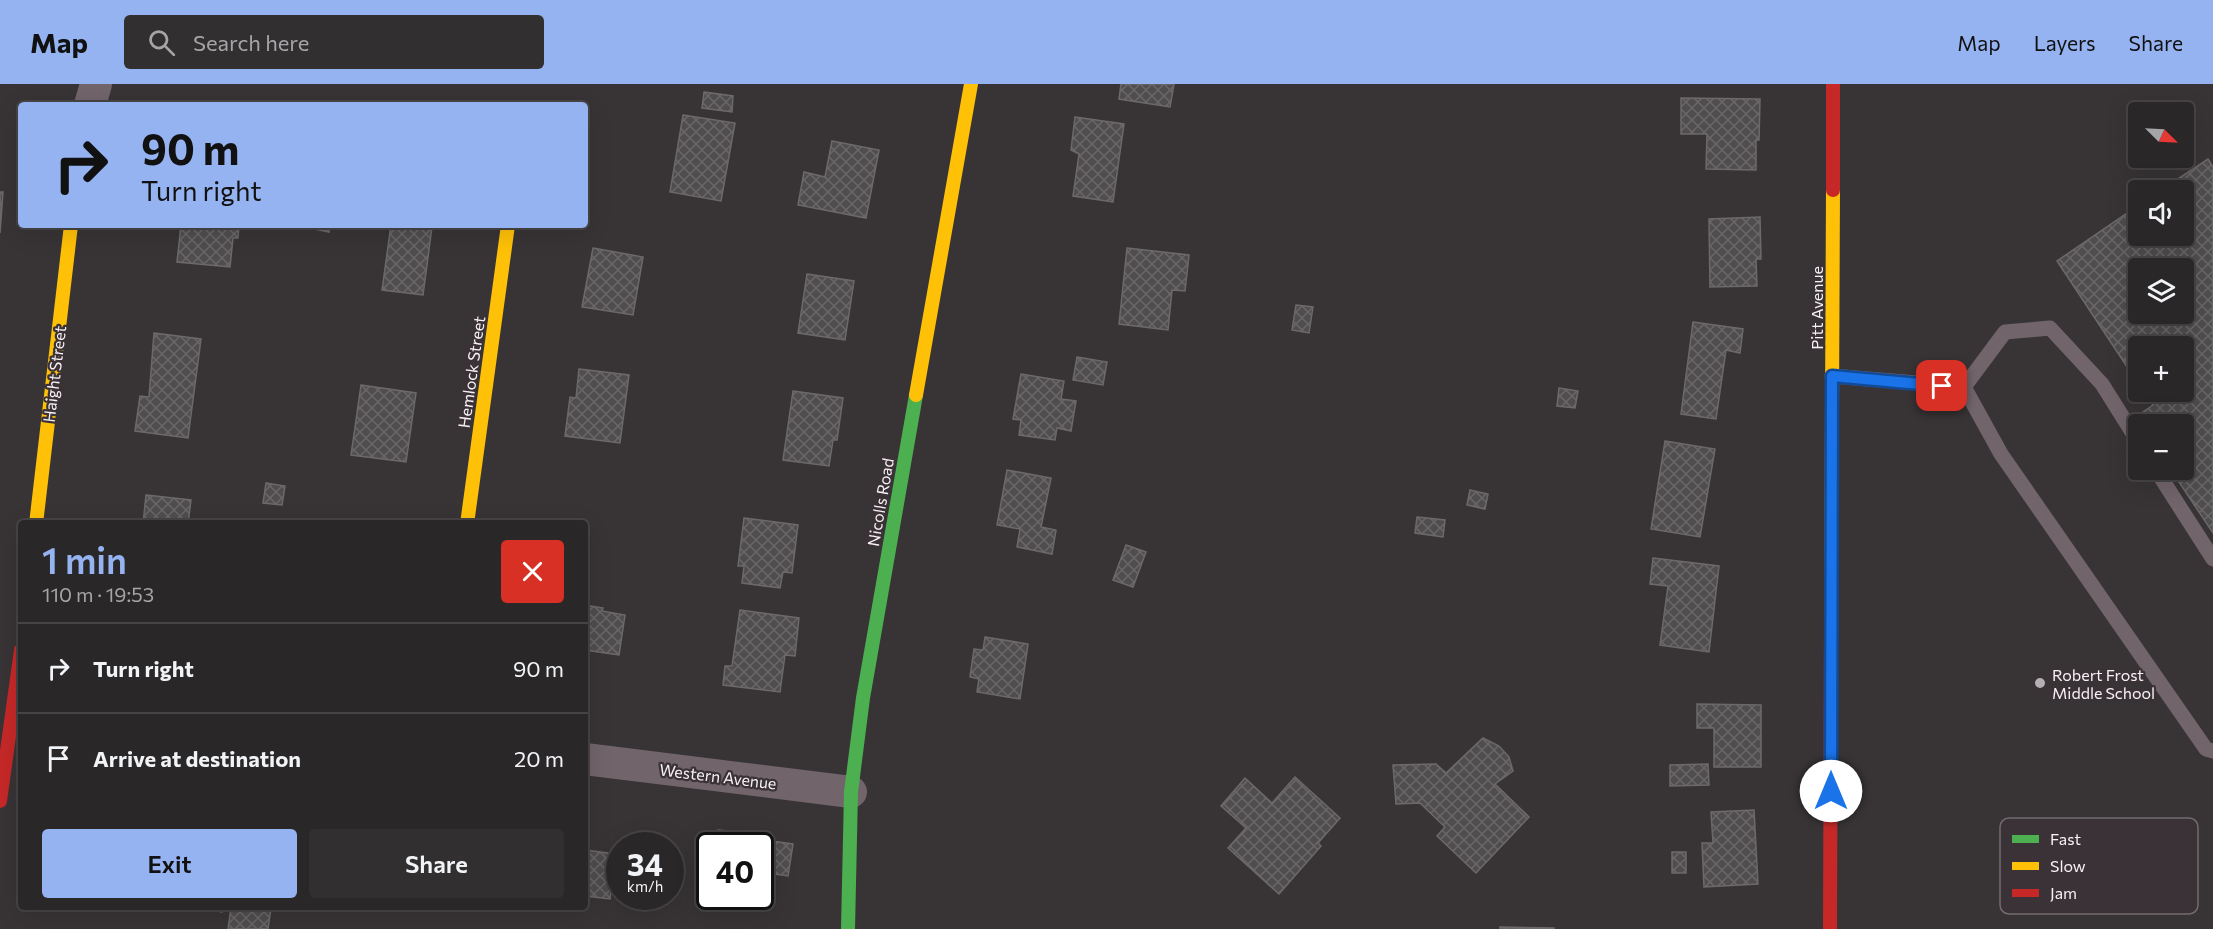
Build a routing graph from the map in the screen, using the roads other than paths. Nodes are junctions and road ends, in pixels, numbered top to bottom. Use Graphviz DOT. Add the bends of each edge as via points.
graph roads {
  1 [pos="96,84"];
  2 [pos="971,84"];
  3 [pos="1833,84"];
  4 [pos="91,102"];
  5 [pos="71,228"];
  6 [pos="508,228"];
  7 [pos="1832,376"];
  8 [pos="1964,387"];
  9 [pos="2128,425"];
  10 [pos="2162,480"];
  11 [pos="36,520"];
  12 [pos="468,520"];
  13 [pos="2213,559"];
  14 [pos="18,661"];
  15 [pos="13,680"];
  16 [pos="2213,751"];
  17 [pos="588,759"];
  18 [pos="851,792"];
  19 [pos="0,801"];
  20 [pos="848,929"];
  21 [pos="1830,929"];
  1 -- 4 [label="street"];
  2 -- 18 [label="street, Nicolls Road" via="862,698"];
  3 -- 7 [label="street, Pitt Avenue"];
  5 -- 11 [label="street, Haight Street"];
  6 -- 12 [label="street, Hemlock Street"];
  7 -- 8 [label="lane"];
  7 -- 21 [label="street, Pitt Avenue"];
  8 -- 9 [label="lane" via="2005,332 2050,328 2102,384"];
  8 -- 16 [label="lane" via="2001,454 2206,749"];
  10 -- 13 [label="lane"];
  14 -- 15 [label="street"];
  15 -- 19 [label="street"];
  17 -- 18 [label="street, Western Avenue"];
  18 -- 20 [label="street, Nicolls Road"];
}
